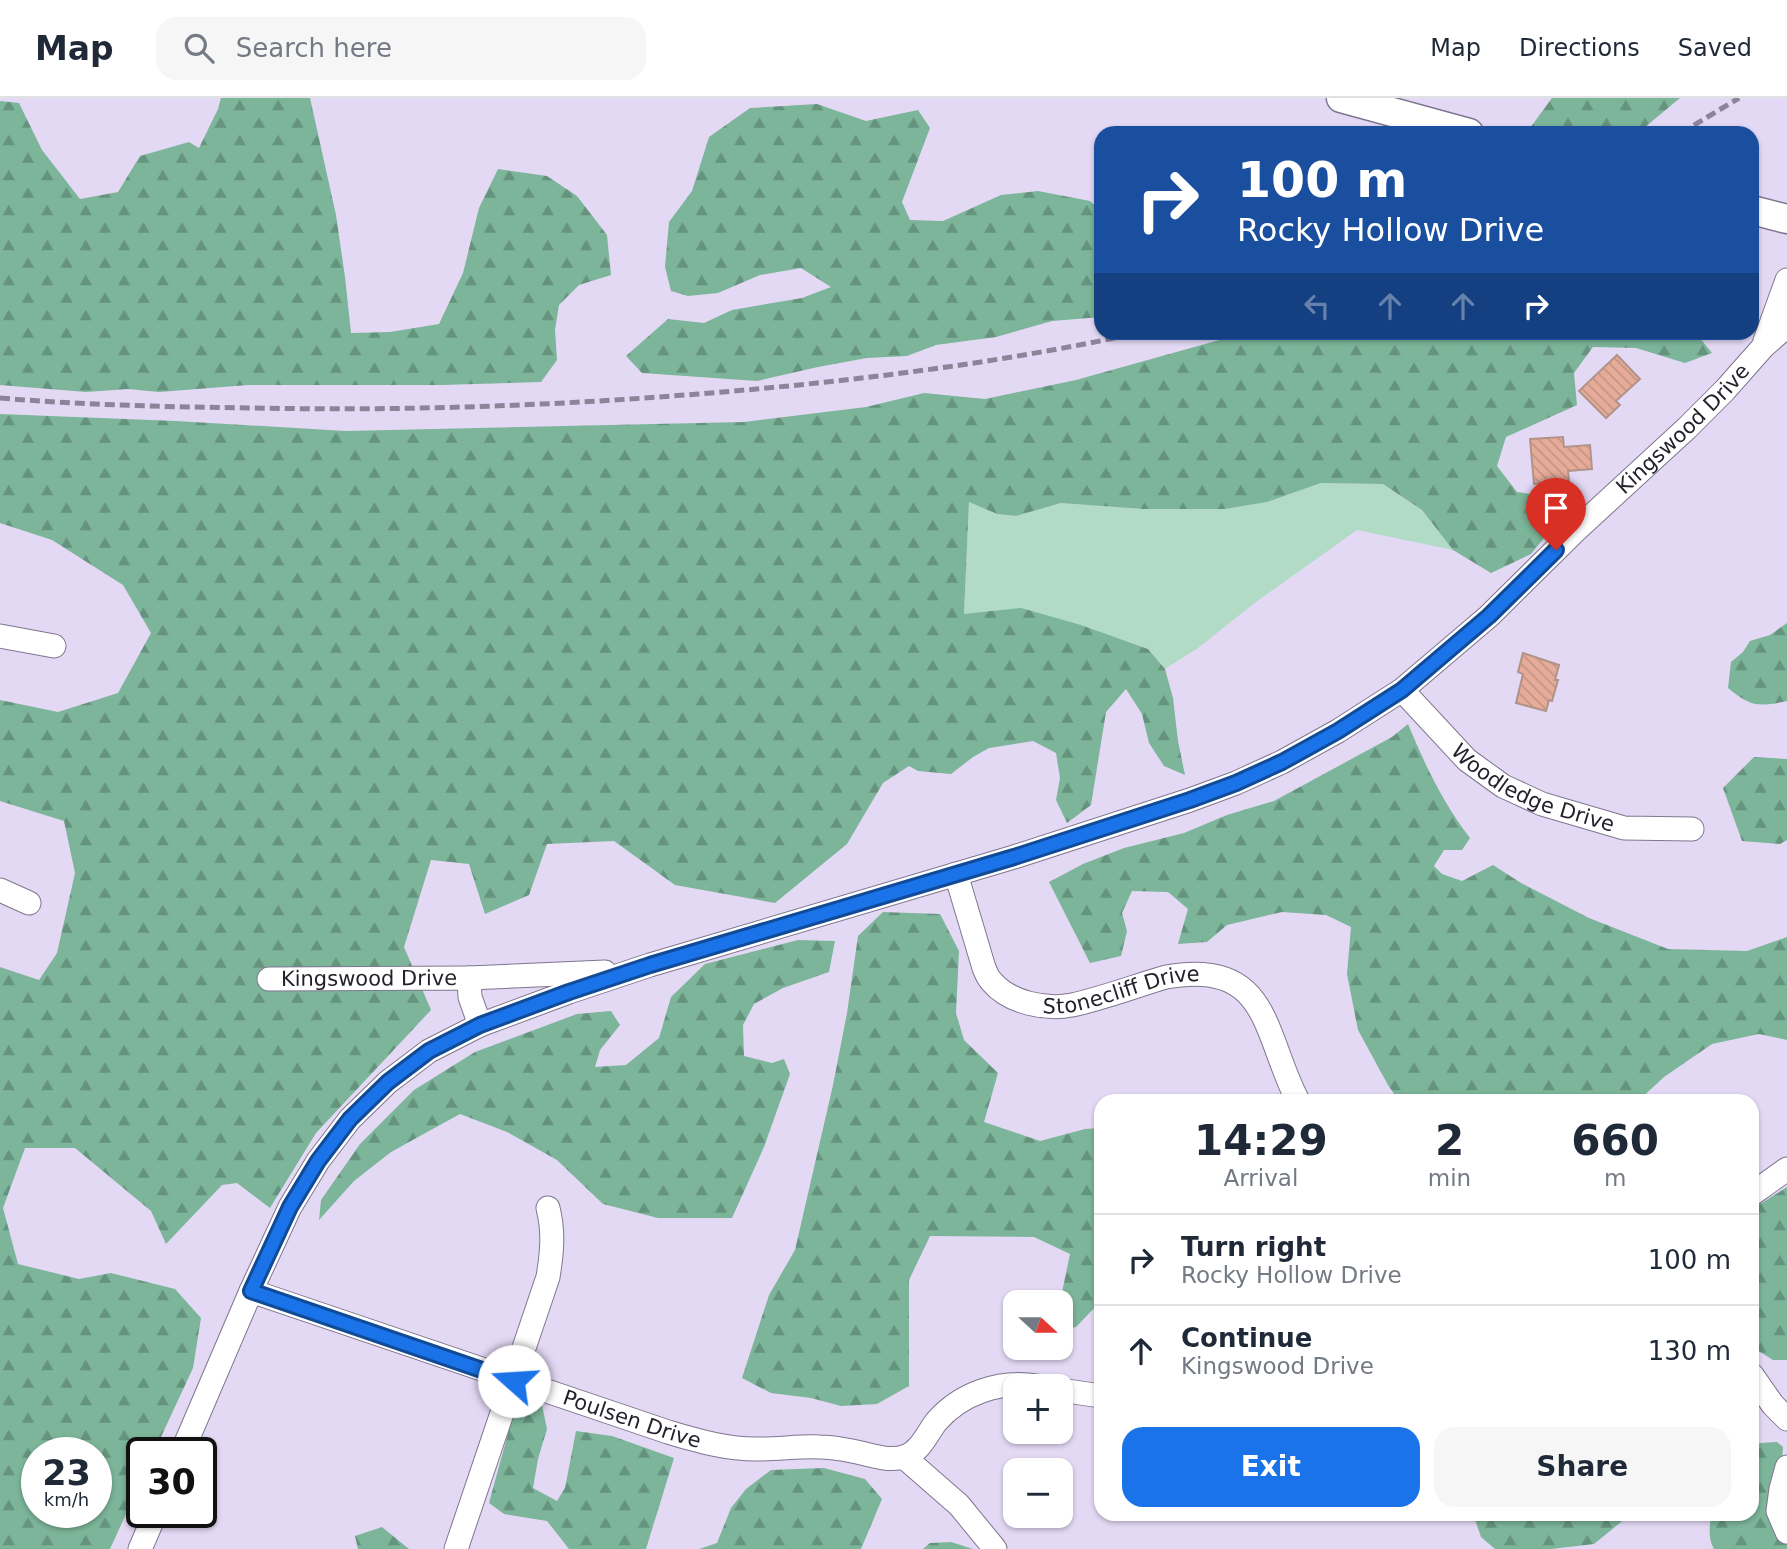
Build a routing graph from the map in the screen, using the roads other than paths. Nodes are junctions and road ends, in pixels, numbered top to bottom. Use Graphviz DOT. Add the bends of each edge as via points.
graph roads {
  1 [pos="1341,98"];
  2 [pos="1443,126"];
  3 [pos="1759,212"];
  4 [pos="1787,219"];
  5 [pos="1787,280"];
  6 [pos="1787,322"];
  7 [pos="1763,347"];
  8 [pos="0,636"];
  9 [pos="54,646"];
  10 [pos="1402,690"];
  11 [pos="1692,829"];
  12 [pos="956,874"];
  13 [pos="0,890"];
  14 [pos="29,903"];
  15 [pos="633,971"];
  16 [pos="469,978"];
  17 [pos="269,979"];
  18 [pos="480,1025"];
  19 [pos="1294,1094"];
  20 [pos="1787,1168"];
  21 [pos="1759,1189"];
  22 [pos="548,1208"];
  23 [pos="251,1291"];
  24 [pos="514,1381"];
  25 [pos="1759,1385"];
  26 [pos="1003,1386"];
  27 [pos="1073,1392"];
  28 [pos="1094,1395"];
  29 [pos="1787,1419"];
  30 [pos="188,1437"];
  31 [pos="904,1457"];
  32 [pos="1787,1467"];
  33 [pos="150,1528"];
  34 [pos="1787,1532"];
  35 [pos="141,1549"];
  36 [pos="456,1549"];
  37 [pos="995,1549"];
  1 -- 2 [label="main road"];
  3 -- 4 [label="main road"];
  5 -- 7 [label="street, Kingswood Drive"];
  6 -- 7 [label="street, Kingswood Drive"];
  7 -- 10 [label="street, Kingswood Drive" via="1725,390 1489,616"];
  8 -- 9 [label="street"];
  10 -- 11 [label="street, Woodledge Drive" via="1467,760 1503,786 1542,804 1624,828"];
  10 -- 12 [label="street, Kingswood Drive" via="1338,731 1236,783"];
  12 -- 15 [label="street, Kingswood Drive"];
  12 -- 19 [label="street, Stonecliff Drive" via="984,968 992,983 1007,995 1049,1006 1070,1005 1180,974 1226,980 1261,1010"];
  13 -- 14 [label="street"];
  15 -- 16 [label="street, Kingswood Drive"];
  15 -- 18 [label="street, Kingswood Drive"];
  16 -- 17 [label="street, Kingswood Drive"];
  16 -- 18 [label="street, Kingswood Drive"];
  18 -- 23 [label="street" via="429,1051 350,1119 294,1200"];
  20 -- 21 [label="street"];
  22 -- 24 [label="street" via="553,1227 548,1277"];
  23 -- 24 [label="street, Poulsen Drive"];
  23 -- 30 [label="street"];
  24 -- 31 [label="street, Poulsen Drive" via="701,1442 734,1448 818,1447"];
  24 -- 36 [label="street"];
  25 -- 29 [label="street"];
  26 -- 31 [label="street" via="967,1397 953,1407 918,1448"];
  27 -- 28 [label="street"];
  31 -- 37 [label="street" via="959,1505"];
  32 -- 34 [label="street" via="1778,1511"];
  33 -- 35 [label="street"];
}
